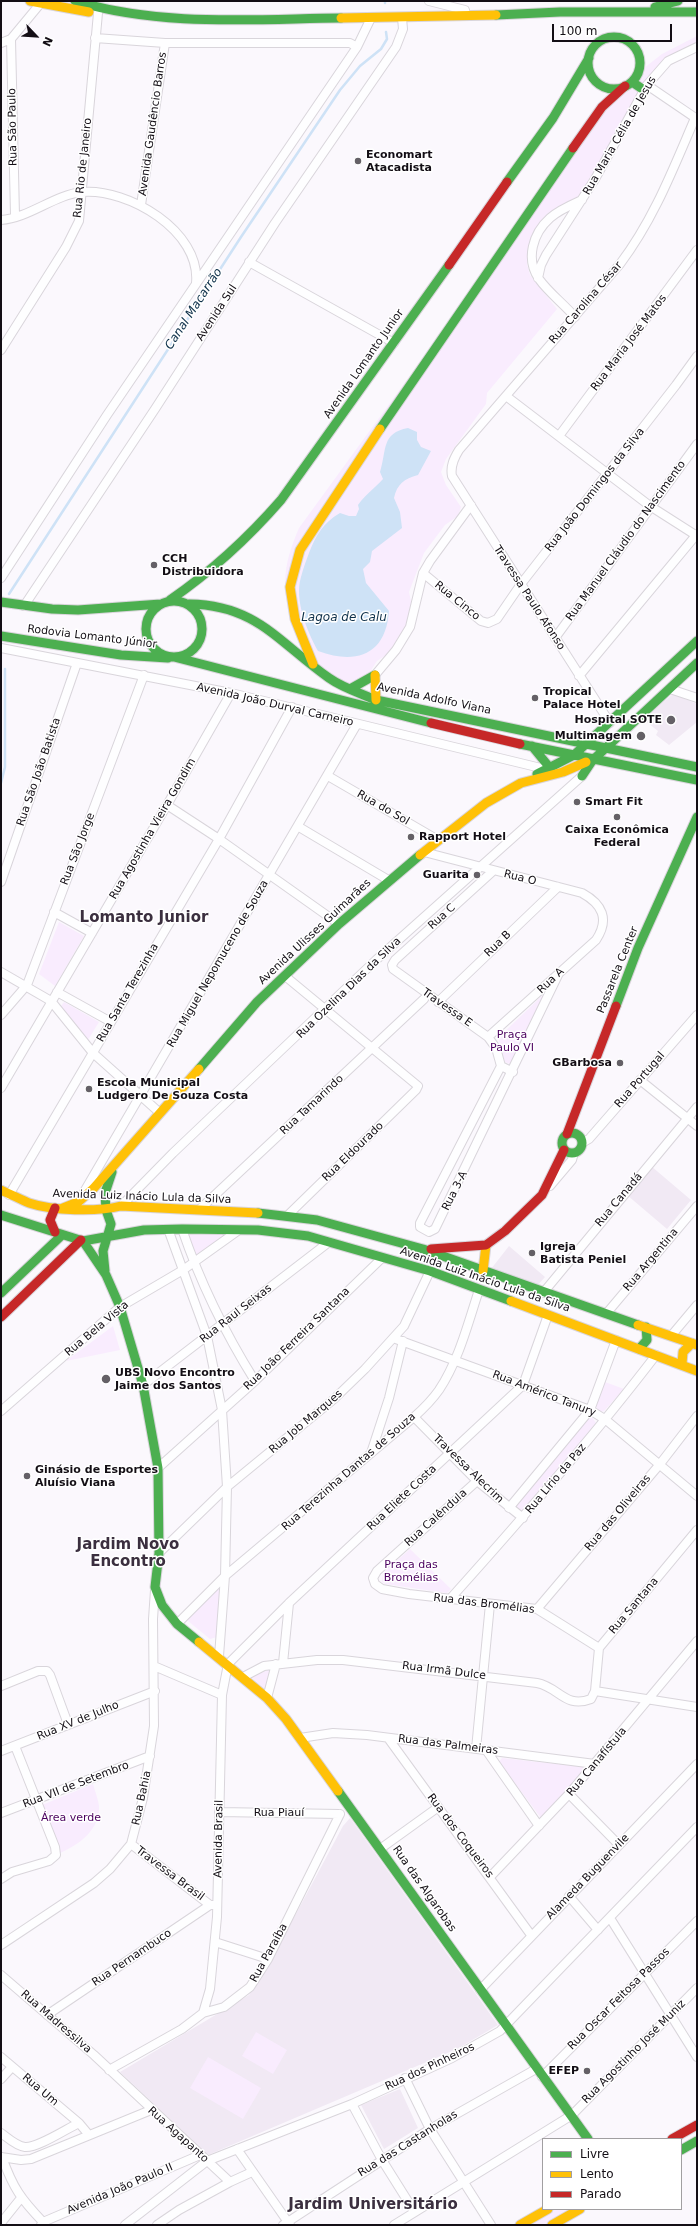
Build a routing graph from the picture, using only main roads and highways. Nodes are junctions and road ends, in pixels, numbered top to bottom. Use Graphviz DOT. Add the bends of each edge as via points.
graph roads {
  1 [pos="30,1"];
  2 [pos="75,1"];
  3 [pos="678,1"];
  4 [pos="103,12"];
  5 [pos="635,12"];
  6 [pos="697,12"];
  7 [pos="589,58"];
  8 [pos="628,84"];
  9 [pos="645,88"];
  10 [pos="170,600"];
  11 [pos="1,602"];
  12 [pos="161,604"];
  13 [pos="189,604"];
  14 [pos="1,636"];
  15 [pos="697,641"];
  16 [pos="174,657"];
  17 [pos="697,663"];
  18 [pos="312,664"];
  19 [pos="226,672"];
  20 [pos="350,689"];
  21 [pos="376,700"];
  22 [pos="610,723"];
  23 [pos="619,736"];
  24 [pos="588,743"];
  25 [pos="531,746"];
  26 [pos="608,748"];
  27 [pos="574,754"];
  28 [pos="595,758"];
  29 [pos="697,767"];
  30 [pos="548,769"];
  31 [pos="582,776"];
  32 [pos="697,780"];
  33 [pos="521,783"];
  34 [pos="697,818"];
  35 [pos="567,1134"];
  36 [pos="564,1150"];
  37 [pos="121,1158"];
  38 [pos="1,1190"];
  39 [pos="59,1208"];
  40 [pos="106,1210"];
  41 [pos="1,1215"];
  42 [pos="58,1234"];
  43 [pos="105,1238"];
  44 [pos="82,1240"];
  45 [pos="486,1244"];
  46 [pos="423,1249"];
  47 [pos="483,1271"];
  48 [pos="106,1275"];
  49 [pos="1,1293"];
  50 [pos="1,1317"];
  51 [pos="646,1327"];
  52 [pos="694,1344"];
  53 [pos="638,1349"];
  54 [pos="682,1364"];
  55 [pos="697,1371"];
  56 [pos="697,2125"];
  57 [pos="587,2138"];
  58 [pos="674,2138"];
  59 [pos="697,2141"];
  60 [pos="682,2149"];
  61 [pos="546,2210"];
  62 [pos="578,2210"];
  63 [pos="520,2225"];
  64 [pos="552,2225"];
  1 -- 4 [label="main road"];
  2 -- 4 [label="main road"];
  3 -- 5 [label="main road"];
  4 -- 5 [label="main road" via="170,19 402,18"];
  5 -- 6 [label="main road"];
  7 -- 8 [label="main road" via="591,74 598,83 609,88"];
  7 -- 8 [label="main road" via="592,50 603,39 611,37 627,40 638,52 640,60 638,71"];
  7 -- 10 [label="main road, Avenida Lomanto Junior" via="553,118 294,483 264,520 237,547"];
  8 -- 9 [label="main road"];
  8 -- 18 [label="main road" via="602,107 528,211 307,537 300,550 290,587 299,632"];
  10 -- 12 [label="main road"];
  10 -- 13 [label="main road" via="180,600"];
  11 -- 12 [label="main road" via="78,610"];
  12 -- 16 [label="main road" via="148,618 147,637 157,651"];
  13 -- 16 [label="main road" via="201,619 201,638 191,652"];
  13 -- 18 [label="main road, Avenida Adolfo Viana" via="206,604 233,610 264,628"];
  14 -- 16 [label="main road, Rodovia Lomanto Júnior" via="121,655"];
  15 -- 22 [label="main road"];
  16 -- 19 [label="main road, Rodovia Lomanto Júnior"];
  17 -- 23 [label="main road"];
  18 -- 20 [label="main road, Avenida Adolfo Viana"];
  19 -- 25 [label="main road, Avenida Adolfo Viana" via="276,682 382,712"];
  20 -- 21 [label="main road, Avenida Adolfo Viana"];
  20 -- 21 [label="main road" via="375,675"];
  21 -- 24 [label="main road, Avenida Adolfo Viana"];
  22 -- 23 [label="main road" via="611,735"];
  22 -- 24 [label="main road"];
  23 -- 26 [label="main road"];
  24 -- 26 [label="main road, Avenida Adolfo Viana"];
  24 -- 27 [label="main road"];
  25 -- 27 [label="main road, Avenida Adolfo Viana"];
  25 -- 30 [label="main road"];
  26 -- 28 [label="main road"];
  26 -- 29 [label="main road, Avenida Adolfo Viana"];
  27 -- 28 [label="main road, Avenida Adolfo Viana"];
  27 -- 30 [label="main road"];
  28 -- 31 [label="main road"];
  28 -- 32 [label="main road, Avenida Adolfo Viana"];
  28 -- 33 [label="main road, Avenida Ulisses Guimarães" via="563,772"];
  30 -- 33 [label="main road"];
  33 -- 37 [label="main road, Avenida Ulisses Guimarães" via="486,803 438,840 339,924 257,1002"];
  34 -- 35 [label="main road, Passarela Center" via="638,948"];
  35 -- 36 [label="main road" via="562,1140"];
  35 -- 36 [label="main road" via="576,1134 582,1143 580,1150 574,1153"];
  36 -- 45 [label="main road" via="542,1195 518,1219"];
  37 -- 39 [label="main road" via="78,1202"];
  37 -- 40 [label="main road" via="106,1185"];
  38 -- 39 [label="main road, Avenida Luiz Inácio Lula da Silva" via="30,1203"];
  39 -- 40 [label="main road, Avenida Luiz Inácio Lula da Silva"];
  39 -- 42 [label="main road" via="49,1219 50,1225"];
  40 -- 43 [label="main road" via="111,1224"];
  40 -- 46 [label="main road, Avenida Luiz Inácio Lula da Silva" via="121,1206 288,1215 317,1220"];
  41 -- 42 [label="main road, Avenida Luiz Inácio Lula da Silva"];
  42 -- 44 [label="main road, Avenida Luiz Inácio Lula da Silva"];
  42 -- 49 [label="main road"];
  43 -- 44 [label="main road, Avenida Luiz Inácio Lula da Silva"];
  43 -- 48 [label="main road" via="103,1251"];
  43 -- 53 [label="main road, Avenida Luiz Inácio Lula da Silva" via="144,1230 168,1229 288,1232 430,1271"];
  44 -- 48 [label="main road"];
  44 -- 50 [label="main road"];
  45 -- 46 [label="main road"];
  45 -- 47 [label="main road"];
  46 -- 47 [label="main road, Avenida Luiz Inácio Lula da Silva"];
  47 -- 51 [label="main road, Avenida Luiz Inácio Lula da Silva"];
  48 -- 57 [label="main road, Rua das Algarobas" via="120,1308 143,1385 158,1468 159,1553 155,1587 162,1605 177,1624 267,1698 300,1738"];
  51 -- 52 [label="main road, Avenida Luiz Inácio Lula da Silva"];
  51 -- 53 [label="main road" via="647,1340"];
  52 -- 54 [label="main road" via="684,1352"];
  53 -- 54 [label="main road, Avenida Luiz Inácio Lula da Silva"];
  54 -- 55 [label="main road, Avenida Luiz Inácio Lula da Silva"];
  56 -- 58 [label="main road"];
  59 -- 60 [label="main road"];
  61 -- 63 [label="main road"];
  62 -- 64 [label="main road"];
}
